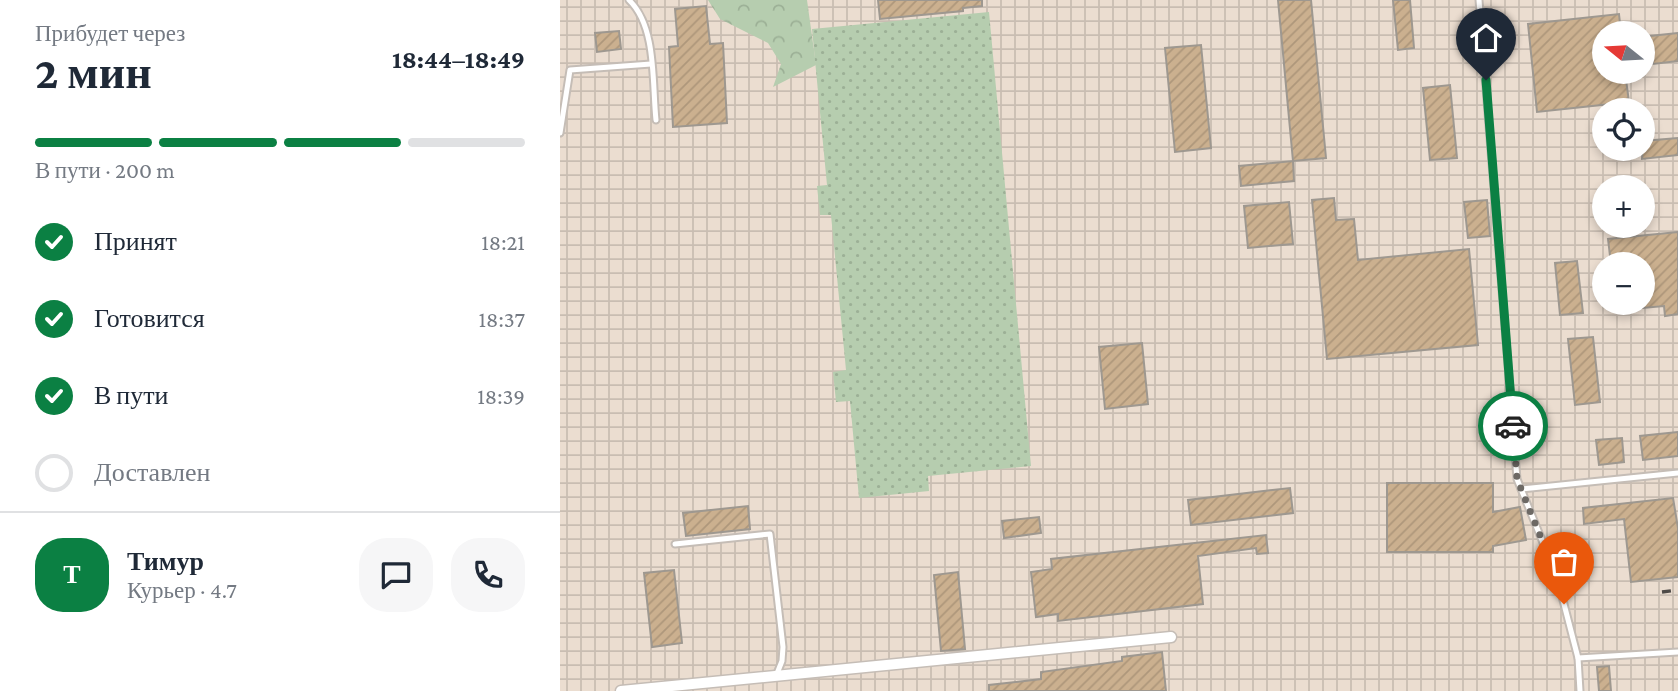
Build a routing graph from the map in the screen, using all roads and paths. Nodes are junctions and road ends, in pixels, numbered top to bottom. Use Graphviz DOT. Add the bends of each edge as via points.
graph roads {
  1 [pos="629,0"];
  2 [pos="1479,0"];
  3 [pos="650,64"];
  4 [pos="656,120"];
  5 [pos="560,133"];
  6 [pos="1678,473"];
  7 [pos="1521,489"];
  8 [pos="675,544"];
  9 [pos="1171,637"];
  10 [pos="1678,652"];
  11 [pos="1578,658"];
  12 [pos="776,676"];
  13 [pos="621,691"];
  14 [pos="1580,691"];
  1 -- 3 [label="lane" via="638,8 648,36"];
  2 -- 7 [label="lane"];
  3 -- 4 [label="lane"];
  3 -- 5 [label="lane" via="570,70"];
  6 -- 7 [label="lane"];
  7 -- 11 [label="lane" via="1557,577"];
  8 -- 12 [label="lane" via="770,534 783,647"];
  9 -- 12 [label="street"];
  10 -- 11 [label="lane"];
  11 -- 14 [label="lane"];
  12 -- 13 [label="street"];
}
